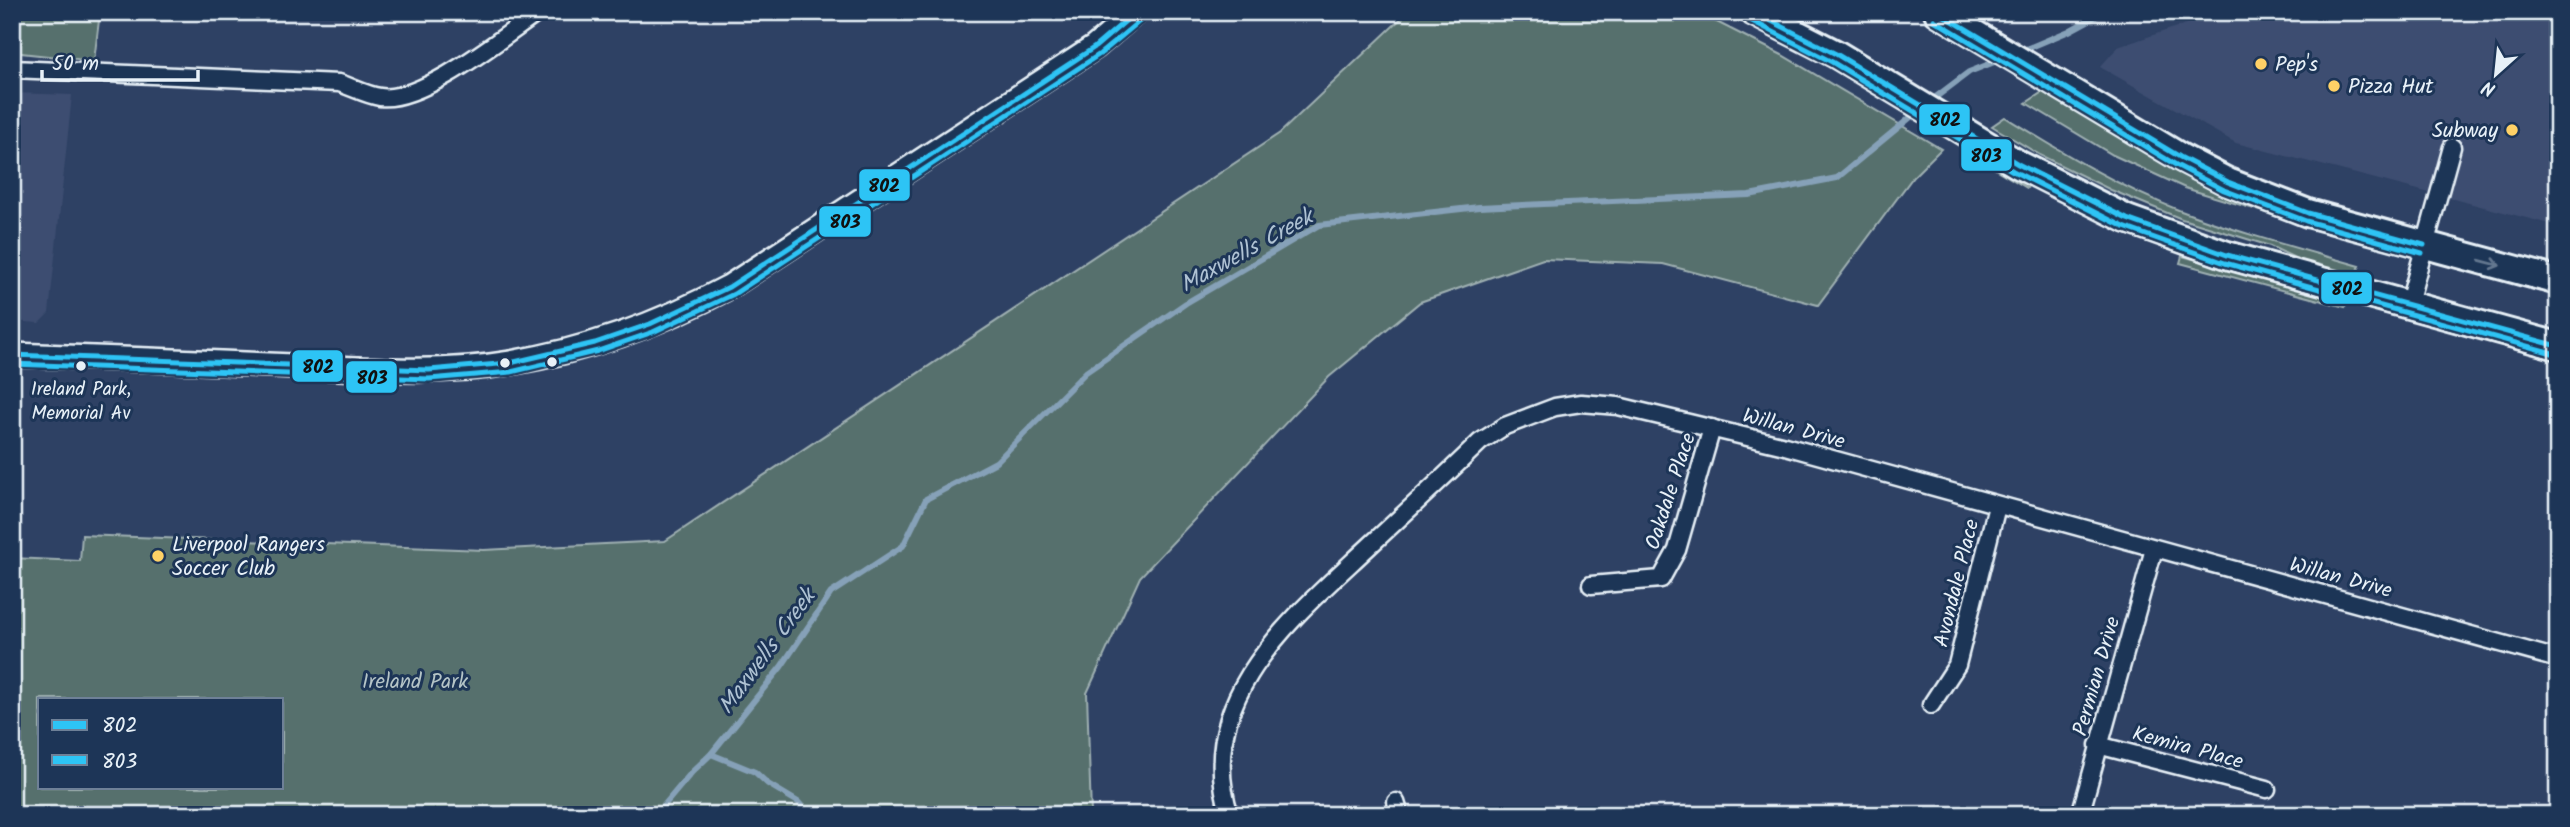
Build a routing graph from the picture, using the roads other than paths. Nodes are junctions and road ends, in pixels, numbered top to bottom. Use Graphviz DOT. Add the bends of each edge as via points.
graph roads {
  1 [pos="538,12"];
  2 [pos="1136,12"];
  3 [pos="1754,12"];
  4 [pos="1945,16"];
  5 [pos="1792,21"];
  6 [pos="12,69"];
  7 [pos="2452,147"];
  8 [pos="2425,245"];
  9 [pos="2558,281"];
  10 [pos="2409,303"];
  11 [pos="2558,346"];
  12 [pos="12,355"];
  13 [pos="1712,428"];
  14 [pos="1997,506"];
  15 [pos="2154,549"];
  16 [pos="1591,584"];
  17 [pos="2558,659"];
  18 [pos="1931,705"];
  19 [pos="2098,745"];
  20 [pos="2267,789"];
  21 [pos="1230,815"];
  22 [pos="2080,815"];
  1 -- 6 [label="street" via="421,90 381,98 339,83"];
  2 -- 12 [label="street" via="1095,47 729,287 652,325 594,344 507,364 416,370"];
  3 -- 5 [label="main road"];
  4 -- 8 [label="main road" via="2228,182 2308,213"];
  5 -- 10 [label="main road" via="1975,138 2096,205 2227,255"];
  7 -- 8 [label="street"];
  8 -- 9 [label="main road, one-way"];
  8 -- 10 [label="street"];
  10 -- 11 [label="main road"];
  13 -- 14 [label="street, Willan Drive"];
  13 -- 16 [label="street, Oakdale Place" via="1677,550 1661,579"];
  13 -- 21 [label="street, Willan Drive" via="1581,403 1529,415 1480,442 1322,589 1256,663 1226,728 1222,763"];
  14 -- 15 [label="street, Willan Drive"];
  14 -- 18 [label="street, Avondale Place" via="1957,665"];
  15 -- 17 [label="street, Willan Drive"];
  15 -- 19 [label="street, Permian Drive"];
  19 -- 20 [label="street, Kemira Place"];
  19 -- 22 [label="street, Permian Drive"];
}
